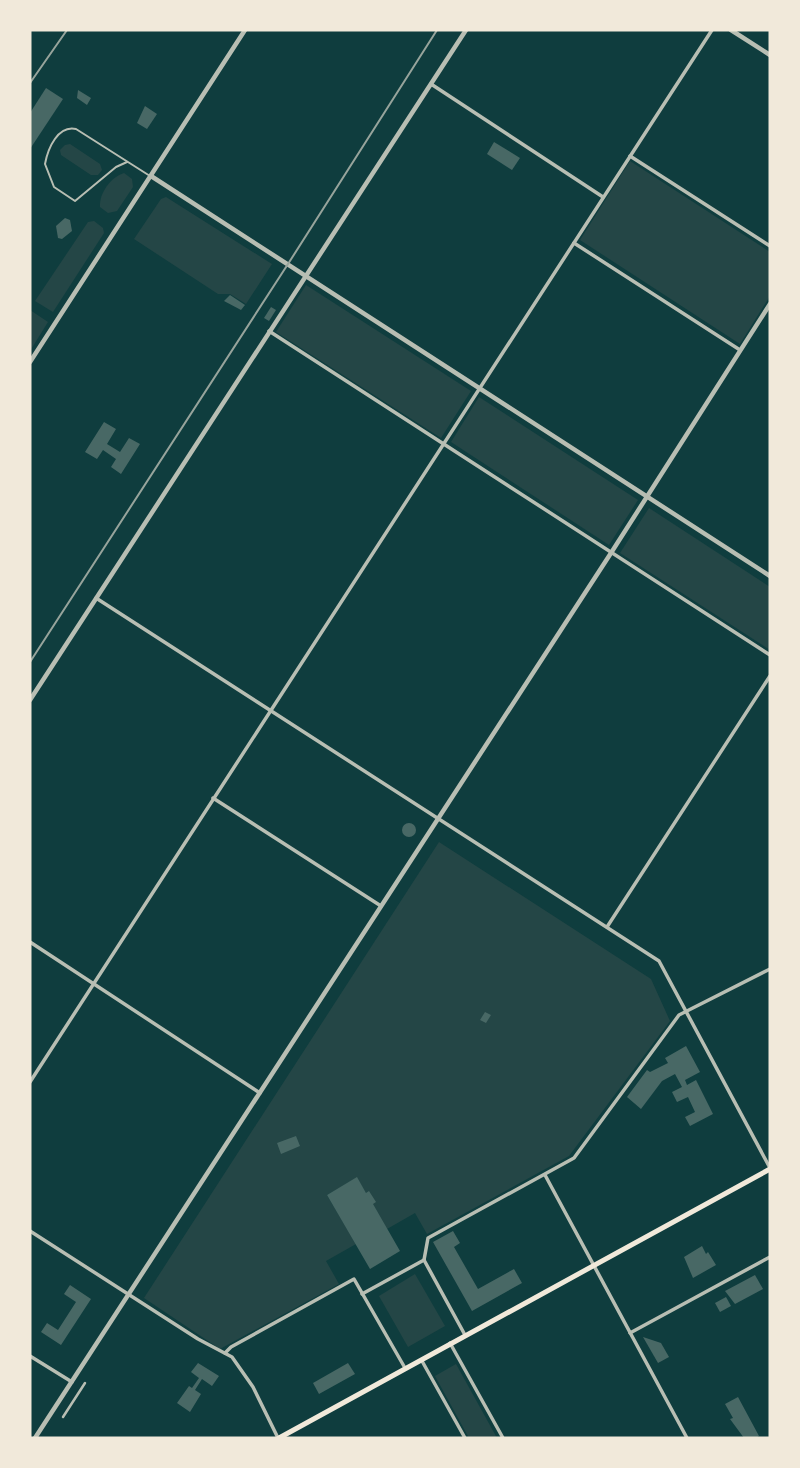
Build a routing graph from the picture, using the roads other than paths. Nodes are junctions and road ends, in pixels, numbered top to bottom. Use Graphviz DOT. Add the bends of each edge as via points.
graph roads {
  1 [pos="244,30"];
  2 [pos="466,30"];
  3 [pos="712,30"];
  4 [pos="731,30"];
  5 [pos="770,55"];
  6 [pos="431,84"];
  7 [pos="630,156"];
  8 [pos="127,163"];
  9 [pos="151,176"];
  10 [pos="603,197"];
  11 [pos="574,243"];
  12 [pos="770,246"];
  13 [pos="306,275"];
  14 [pos="770,304"];
  15 [pos="269,331"];
  16 [pos="740,350"];
  17 [pos="30,362"];
  18 [pos="478,389"];
  19 [pos="442,444"];
  20 [pos="646,497"];
  21 [pos="611,553"];
  22 [pos="770,576"];
  23 [pos="96,597"];
  24 [pos="770,655"];
  25 [pos="770,676"];
  26 [pos="30,700"];
  27 [pos="270,711"];
  28 [pos="214,798"];
  29 [pos="438,817"];
  30 [pos="381,906"];
  31 [pos="607,927"];
  32 [pos="30,942"];
  33 [pos="770,969"];
  34 [pos="93,984"];
  35 [pos="685,1011"];
  36 [pos="30,1083"];
  37 [pos="260,1093"];
  38 [pos="770,1168"];
  39 [pos="545,1175"];
  40 [pos="30,1231"];
  41 [pos="770,1256"];
  42 [pos="424,1260"];
  43 [pos="593,1266"];
  44 [pos="362,1294"];
  45 [pos="129,1295"];
  46 [pos="629,1333"];
  47 [pos="465,1335"];
  48 [pos="450,1343"];
  49 [pos="225,1353"];
  50 [pos="30,1356"];
  51 [pos="421,1359"];
  52 [pos="405,1368"];
  53 [pos="72,1382"];
  54 [pos="85,1383"];
  55 [pos="63,1417"];
  56 [pos="35,1438"];
  57 [pos="279,1438"];
  58 [pos="465,1438"];
  59 [pos="503,1438"];
  60 [pos="687,1438"];
  1 -- 9 [label="street"];
  2 -- 6 [label="street"];
  3 -- 7 [label="street"];
  4 -- 5 [label="street"];
  6 -- 10 [label="street"];
  6 -- 13 [label="street"];
  7 -- 10 [label="street"];
  7 -- 12 [label="street"];
  8 -- 8 [label="lane" via="71,128 55,139 45,163 54,187 75,201"];
  8 -- 9 [label="lane"];
  9 -- 13 [label="street"];
  9 -- 17 [label="street"];
  10 -- 11 [label="street"];
  11 -- 16 [label="street"];
  11 -- 18 [label="street"];
  13 -- 15 [label="street"];
  13 -- 18 [label="street"];
  14 -- 16 [label="street"];
  15 -- 19 [label="street"];
  15 -- 23 [label="street"];
  16 -- 20 [label="street"];
  18 -- 19 [label="street"];
  18 -- 20 [label="street"];
  19 -- 21 [label="street"];
  19 -- 27 [label="street"];
  20 -- 21 [label="street"];
  20 -- 22 [label="street"];
  21 -- 24 [label="street"];
  21 -- 29 [label="street"];
  23 -- 26 [label="street"];
  23 -- 27 [label="street"];
  25 -- 31 [label="street"];
  27 -- 28 [label="street"];
  27 -- 29 [label="street"];
  28 -- 30 [label="street"];
  28 -- 34 [label="street"];
  29 -- 30 [label="street"];
  29 -- 31 [label="street"];
  30 -- 37 [label="street"];
  31 -- 35 [label="street" via="659,961"];
  32 -- 34 [label="street"];
  33 -- 35 [label="street"];
  34 -- 36 [label="street"];
  34 -- 37 [label="street"];
  35 -- 38 [label="street"];
  35 -- 39 [label="street" via="574,1158"];
  37 -- 45 [label="street"];
  38 -- 43 [label="main road"];
  39 -- 42 [label="street" via="428,1238"];
  39 -- 43 [label="street"];
  40 -- 45 [label="street"];
  41 -- 46 [label="street"];
  42 -- 44 [label="street"];
  42 -- 47 [label="street"];
  43 -- 46 [label="street"];
  43 -- 47 [label="main road"];
  44 -- 49 [label="street" via="354,1279"];
  44 -- 52 [label="street"];
  45 -- 49 [label="street"];
  45 -- 53 [label="street"];
  46 -- 60 [label="street"];
  47 -- 48 [label="main road"];
  48 -- 51 [label="main road"];
  48 -- 59 [label="street"];
  49 -- 57 [label="street" via="253,1387"];
  50 -- 53 [label="street"];
  51 -- 52 [label="main road"];
  51 -- 58 [label="street"];
  52 -- 57 [label="main road"];
  53 -- 56 [label="street"];
  54 -- 55 [label="street"];
}
